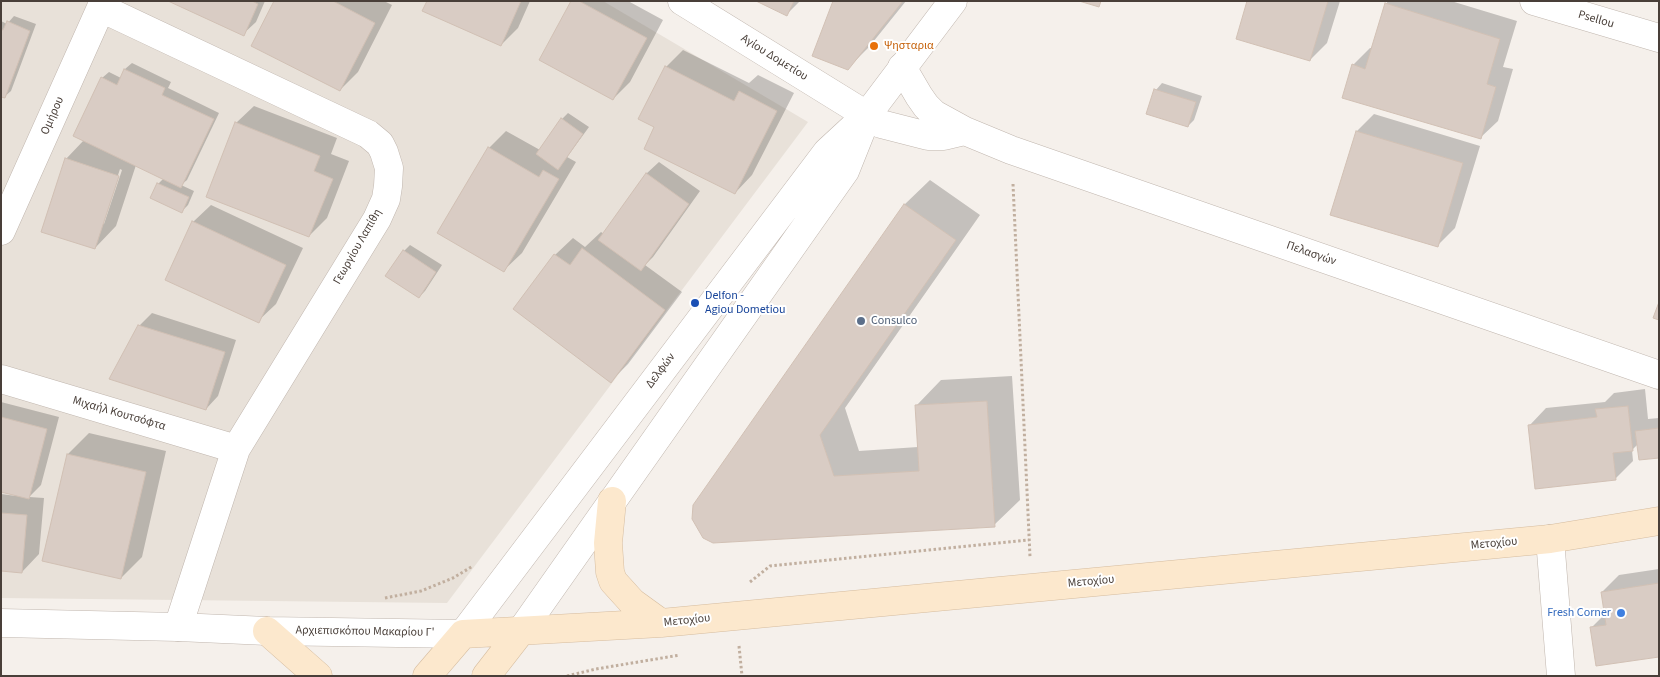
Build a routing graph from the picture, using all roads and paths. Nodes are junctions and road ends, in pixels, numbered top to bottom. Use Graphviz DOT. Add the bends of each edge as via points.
graph roads {
  1 [pos="682,1"];
  2 [pos="953,1"];
  3 [pos="1534,1"];
  4 [pos="103,5"];
  5 [pos="1659,38"];
  6 [pos="902,67"];
  7 [pos="867,115"];
  8 [pos="965,131"];
  9 [pos="1011,150"];
  10 [pos="1,231"];
  11 [pos="1659,375"];
  12 [pos="1,379"];
  13 [pos="236,449"];
  14 [pos="612,501"];
  15 [pos="1659,521"];
  16 [pos="1550,539"];
  17 [pos="1029,540"];
  18 [pos="474,566"];
  19 [pos="743,588"];
  20 [pos="1031,588"];
  21 [pos="385,598"];
  22 [pos="1,623"];
  23 [pos="661,624"];
  24 [pos="178,627"];
  25 [pos="267,630"];
  26 [pos="521,631"];
  27 [pos="463,634"];
  28 [pos="739,646"];
  29 [pos="730,647"];
  30 [pos="682,655"];
  31 [pos="318,676"];
  32 [pos="427,676"];
  33 [pos="486,676"];
  34 [pos="567,676"];
  35 [pos="1561,676"];
  1 -- 7 [label="street, Αγίου Δομετίου"];
  2 -- 6 [label="street, Δελφών"];
  3 -- 5 [label="street, Psellou"];
  4 -- 10 [label="street, Ομήρου"];
  4 -- 13 [label="street, Γεωργίου Λαπίθη" via="368,134 380,144 389,168 386,198 376,219"];
  6 -- 7 [label="street, Δελφών"];
  6 -- 8 [label="street, Πελασγών" via="926,106"];
  7 -- 8 [label="street" via="881,124 928,136"];
  7 -- 14 [label="street, Δελφών" via="845,171"];
  7 -- 27 [label="street, Δελφών" via="827,152"];
  8 -- 9 [label="street, Πελασγών"];
  9 -- 11 [label="street, Πελασγών"];
  9 -- 17 [label="path"];
  12 -- 13 [label="street, Μιχαήλ Κουτσόφτα"];
  13 -- 24 [label="street, Γεωργίου Λαπίθη"];
  14 -- 23 [label="main road" via="608,543 613,582 632,602"];
  14 -- 26 [label="street, Δελφών"];
  15 -- 16 [label="main road, Μετοχίου"];
  16 -- 20 [label="main road, Μετοχίου"];
  16 -- 35 [label="street"];
  17 -- 19 [label="path" via="770,566"];
  17 -- 20 [label="path"];
  18 -- 21 [label="path" via="421,591"];
  20 -- 23 [label="main road, Μετοχίου"];
  22 -- 24 [label="street"];
  23 -- 26 [label="main road, Μετοχίου"];
  24 -- 25 [label="street, Αρχιεπισκόπου Μακαρίου Γ'"];
  25 -- 27 [label="street, Αρχιεπισκόπου Μακαρίου Γ'"];
  25 -- 31 [label="main road"];
  26 -- 27 [label="main road, Μετοχίου"];
  26 -- 33 [label="main road"];
  27 -- 32 [label="main road"];
  28 -- 29 [label="path"];
  30 -- 34 [label="path"];
}
